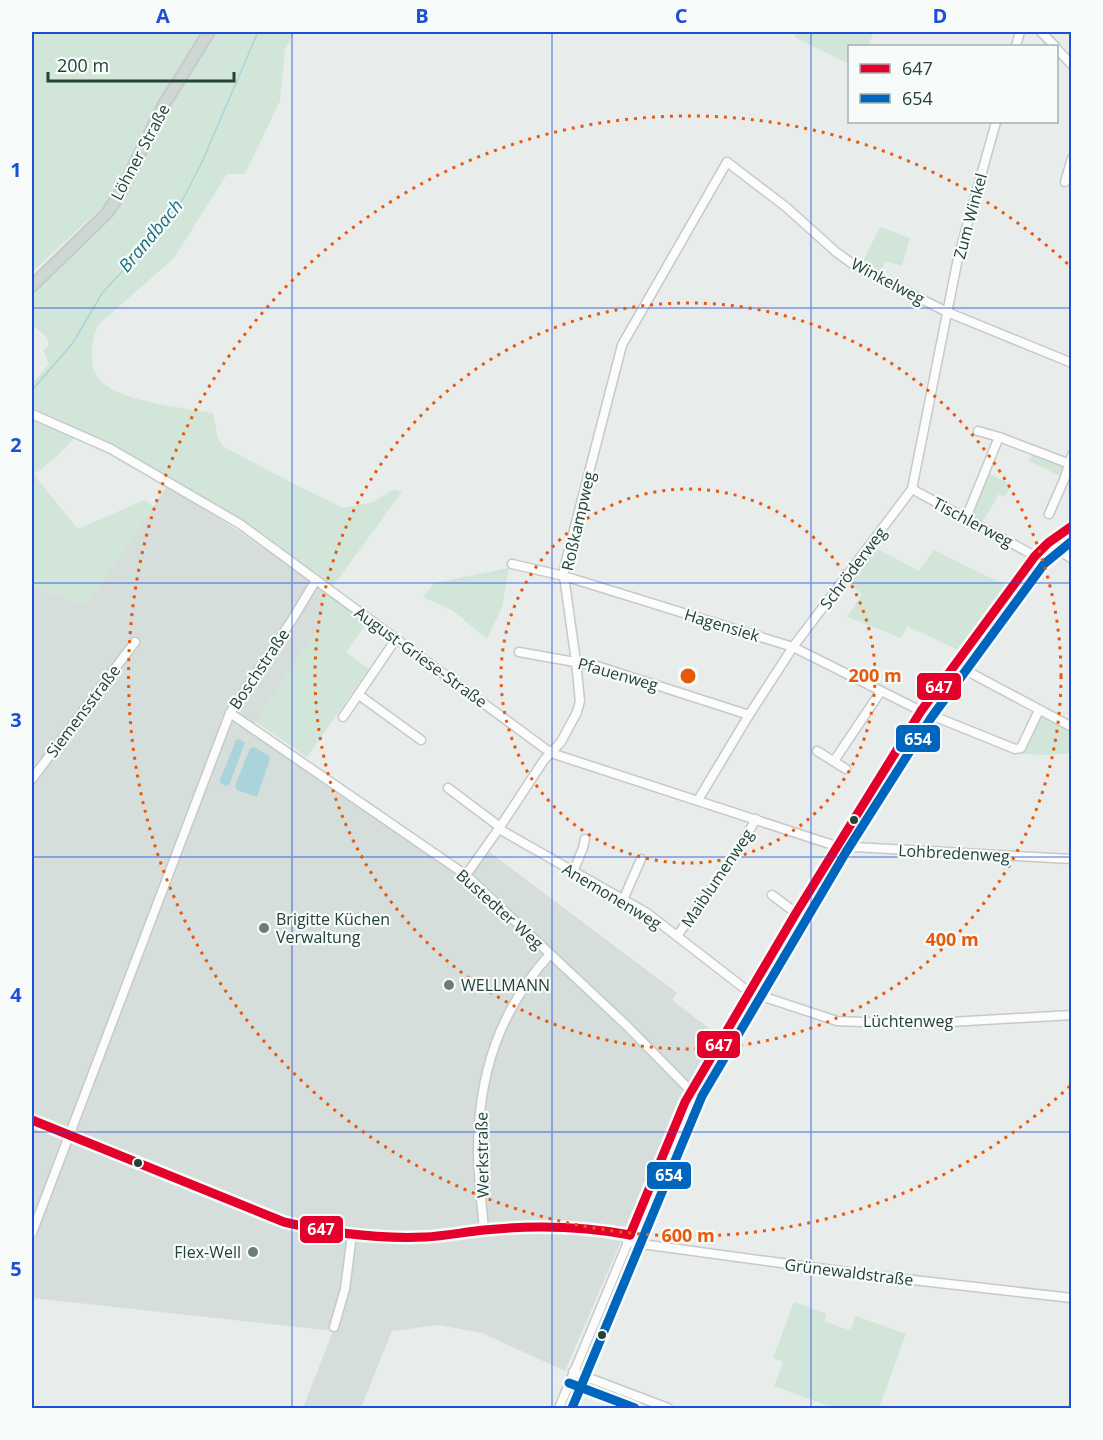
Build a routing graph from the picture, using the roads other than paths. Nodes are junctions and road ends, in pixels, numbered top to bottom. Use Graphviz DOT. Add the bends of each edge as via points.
graph roads {
  1 [pos="209,32"];
  2 [pos="1041,32"];
  3 [pos="1054,45"];
  4 [pos="1058,49"];
  5 [pos="1071,65"];
  6 [pos="996,123"];
  7 [pos="1071,158"];
  8 [pos="727,162"];
  9 [pos="1065,182"];
  10 [pos="32,286"];
  11 [pos="947,312"];
  12 [pos="1071,363"];
  13 [pos="32,414"];
  14 [pos="978,431"];
  15 [pos="999,437"];
  16 [pos="1071,459"];
  17 [pos="912,489"];
  18 [pos="1049,514"];
  19 [pos="966,518"];
  20 [pos="1071,526"];
  21 [pos="1047,543"];
  22 [pos="1035,555"];
  23 [pos="1071,559"];
  24 [pos="512,564"];
  25 [pos="564,576"];
  26 [pos="316,580"];
  27 [pos="396,639"];
  28 [pos="135,642"];
  29 [pos="793,647"];
  30 [pos="519,652"];
  31 [pos="576,662"];
  32 [pos="954,664"];
  33 [pos="881,691"];
  34 [pos="359,695"];
  35 [pos="1039,710"];
  36 [pos="921,711"];
  37 [pos="230,713"];
  38 [pos="749,715"];
  39 [pos="343,717"];
  40 [pos="1071,727"];
  41 [pos="421,740"];
  42 [pos="817,750"];
  43 [pos="551,753"];
  44 [pos="834,761"];
  45 [pos="846,770"];
  46 [pos="32,779"];
  47 [pos="448,788"];
  48 [pos="698,800"];
  49 [pos="756,819"];
  50 [pos="500,828"];
  51 [pos="585,839"];
  52 [pos="836,846"];
  53 [pos="641,859"];
  54 [pos="1071,859"];
  55 [pos="573,872"];
  56 [pos="466,875"];
  57 [pos="772,895"];
  58 [pos="623,900"];
  59 [pos="796,913"];
  60 [pos="677,936"];
  61 [pos="550,954"];
  62 [pos="749,992"];
  63 [pos="1071,1015"];
  64 [pos="691,1091"];
  65 [pos="32,1120"];
  66 [pos="69,1135"];
  67 [pos="484,1230"];
  68 [pos="32,1233"];
  69 [pos="352,1235"];
  70 [pos="629,1239"];
  71 [pos="1071,1298"];
  72 [pos="334,1327"];
  73 [pos="573,1372"];
  74 [pos="558,1408"];
  75 [pos="668,1408"];
  1 -- 10 [label="main road, Löhner Straße" via="163,106 107,213"];
  2 -- 3 [label="street"];
  4 -- 5 [label="street"];
  6 -- 11 [label="street, Zum Winkel"];
  7 -- 9 [label="street"];
  8 -- 11 [label="street, Winkelweg" via="854,265"];
  8 -- 25 [label="street, Roßkampweg" via="622,345"];
  11 -- 12 [label="street, Winkelweg"];
  11 -- 17 [label="street, Schröderweg"];
  13 -- 26 [label="street, August-Griese-Straße" via="162,477 240,524"];
  14 -- 15 [label="street"];
  15 -- 16 [label="street"];
  15 -- 19 [label="street"];
  16 -- 18 [label="street"];
  17 -- 19 [label="street, Tischlerweg"];
  17 -- 29 [label="street, Schröderweg"];
  19 -- 22 [label="street, Tischlerweg"];
  20 -- 21 [label="street"];
  21 -- 22 [label="street"];
  21 -- 23 [label="street"];
  22 -- 32 [label="street"];
  24 -- 25 [label="street, Hagensiek"];
  25 -- 29 [label="street, Hagensiek"];
  25 -- 31 [label="street, Roßkampweg"];
  26 -- 27 [label="street, August-Griese-Straße"];
  26 -- 37 [label="street, Boschstraße"];
  27 -- 34 [label="street"];
  27 -- 43 [label="street, August-Griese-Straße"];
  28 -- 46 [label="street, Siemensstraße"];
  29 -- 33 [label="street, Hagensiek"];
  29 -- 38 [label="street, Schröderweg"];
  30 -- 31 [label="street, Pfauenweg"];
  31 -- 38 [label="street, Pfauenweg"];
  31 -- 43 [label="street, Roßkampweg" via="578,712"];
  32 -- 35 [label="street"];
  32 -- 36 [label="street"];
  33 -- 36 [label="street, Hagensiek"];
  33 -- 44 [label="street"];
  34 -- 39 [label="street"];
  34 -- 41 [label="street"];
  35 -- 36 [label="street, Hagensiek" via="1021,748 1015,749"];
  35 -- 40 [label="street"];
  36 -- 52 [label="street"];
  37 -- 56 [label="street, Bustedter Weg"];
  37 -- 66 [label="street, Boschstraße"];
  38 -- 48 [label="street, Schröderweg"];
  42 -- 44 [label="street"];
  43 -- 48 [label="street, August-Griese-Straße"];
  43 -- 50 [label="street, Roßkampweg"];
  44 -- 45 [label="street"];
  47 -- 50 [label="street, Anemonenweg"];
  48 -- 49 [label="street, August-Griese-Straße"];
  49 -- 52 [label="street, August-Griese-Straße"];
  49 -- 60 [label="street, Maiblumenweg"];
  50 -- 55 [label="street, Anemonenweg"];
  50 -- 56 [label="street, Roßkampweg"];
  51 -- 55 [label="street"];
  52 -- 54 [label="street, Lohbredenweg"];
  52 -- 59 [label="street"];
  53 -- 58 [label="street"];
  55 -- 58 [label="street, Anemonenweg"];
  56 -- 61 [label="street, Bustedter Weg"];
  57 -- 59 [label="street"];
  58 -- 60 [label="street, Anemonenweg"];
  59 -- 62 [label="street"];
  60 -- 62 [label="street, Anemonenweg"];
  61 -- 64 [label="street, Bustedter Weg"];
  61 -- 67 [label="street, Werkstraße" via="515,1000 485,1076 478,1154"];
  62 -- 63 [label="street, Lüchtenweg" via="837,1021 916,1024"];
  62 -- 64 [label="street"];
  64 -- 70 [label="street"];
  65 -- 66 [label="street, Grünewaldstraße"];
  66 -- 68 [label="street, Boschstraße"];
  66 -- 69 [label="street, Grünewaldstraße" via="284,1221"];
  67 -- 69 [label="street, Grünewaldstraße" via="424,1237"];
  67 -- 70 [label="street, Grünewaldstraße" via="566,1227"];
  69 -- 72 [label="street" via="345,1289"];
  70 -- 71 [label="street, Grünewaldstraße" via="869,1275"];
  70 -- 73 [label="street"];
  73 -- 74 [label="street"];
  73 -- 75 [label="street"];
}
